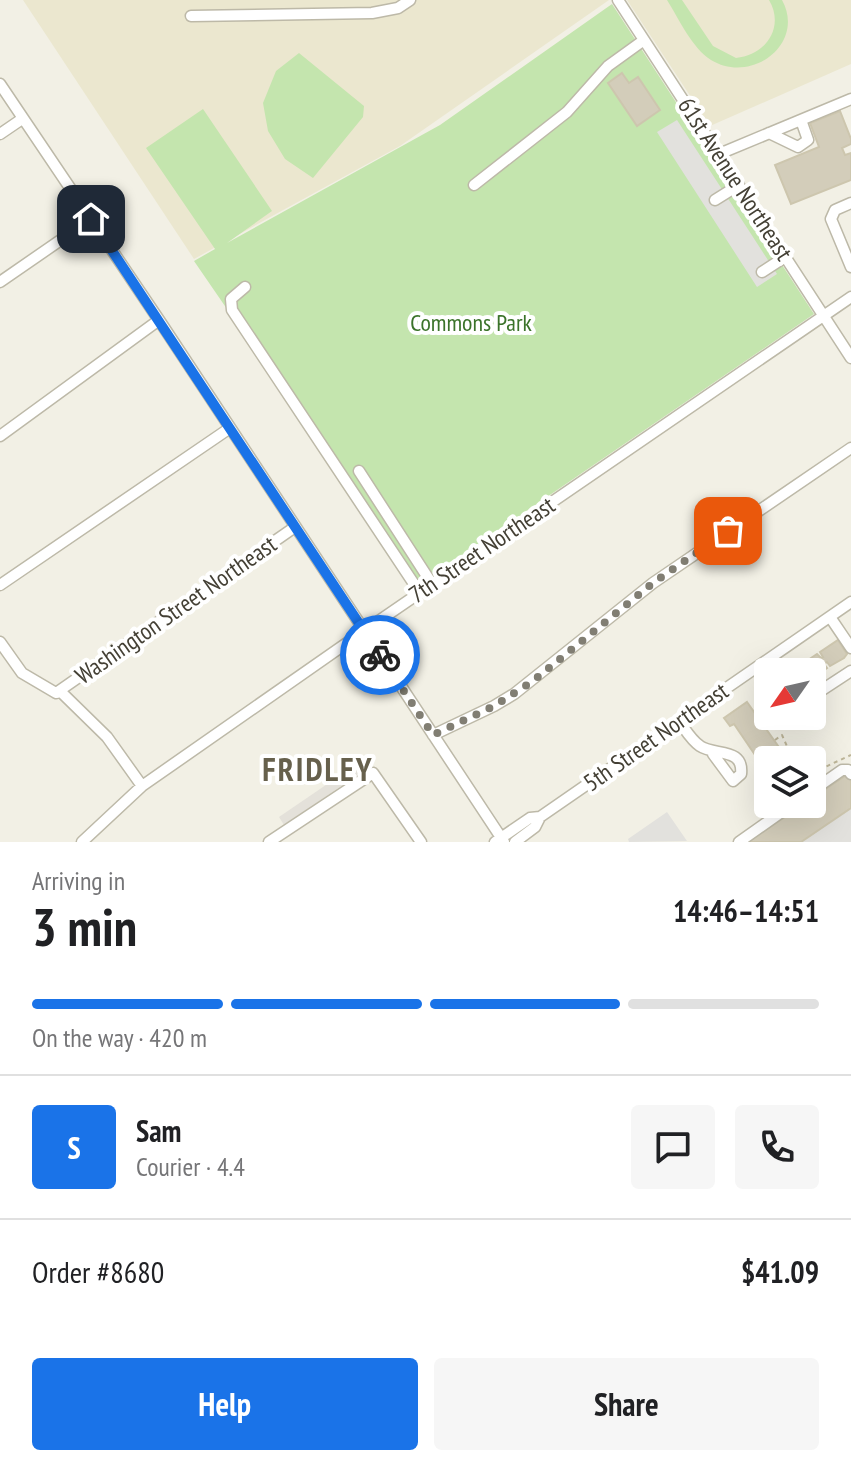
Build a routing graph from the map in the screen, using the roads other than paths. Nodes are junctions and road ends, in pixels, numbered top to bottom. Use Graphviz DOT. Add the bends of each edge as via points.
graph roads {
  1 [pos="410,0"];
  2 [pos="618,0"];
  3 [pos="191,16"];
  4 [pos="644,40"];
  5 [pos="0,84"];
  6 [pos="851,99"];
  7 [pos="22,119"];
  8 [pos="801,120"];
  9 [pos="769,133"];
  10 [pos="0,134"];
  11 [pos="719,154"];
  12 [pos="474,185"];
  13 [pos="739,185"];
  14 [pos="715,200"];
  15 [pos="851,203"];
  16 [pos="91,219"];
  17 [pos="785,257"];
  18 [pos="851,267"];
  19 [pos="762,272"];
  20 [pos="0,282"];
  21 [pos="245,287"];
  22 [pos="851,297"];
  23 [pos="823,316"];
  24 [pos="159,320"];
  25 [pos="851,358"];
  26 [pos="230,428"];
  27 [pos="0,436"];
  28 [pos="851,448"];
  29 [pos="359,471"];
  30 [pos="295,527"];
  31 [pos="432,584"];
  32 [pos="0,585"];
  33 [pos="420,593"];
  34 [pos="851,602"];
  35 [pos="830,617"];
  36 [pos="364,631"];
  37 [pos="0,642"];
  38 [pos="851,648"];
  39 [pos="851,671"];
  40 [pos="826,687"];
  41 [pos="56,693"];
  42 [pos="679,721"];
  43 [pos="433,735"];
  44 [pos="713,754"];
  45 [pos="851,774"];
  46 [pos="826,781"];
  47 [pos="142,786"];
  48 [pos="540,817"];
  49 [pos="773,818"];
  50 [pos="500,841"];
  51 [pos="82,842"];
  52 [pos="269,842"];
  53 [pos="421,842"];
  54 [pos="515,842"];
  55 [pos="739,842"];
  1 -- 3 [label="street" via="372,13"];
  2 -- 4 [label="street, 61st Avenue Northeast"];
  4 -- 11 [label="street, 61st Avenue Northeast"];
  4 -- 12 [label="street" via="608,66 559,119"];
  5 -- 7 [label="street"];
  6 -- 8 [label="street"];
  7 -- 10 [label="street"];
  7 -- 16 [label="street"];
  8 -- 9 [label="street"];
  8 -- 9 [label="street" via="808,140 798,147"];
  9 -- 11 [label="street"];
  11 -- 13 [label="street, 61st Avenue Northeast"];
  13 -- 14 [label="street"];
  13 -- 17 [label="street, 61st Avenue Northeast"];
  15 -- 18 [label="street" via="835,210 831,219"];
  16 -- 20 [label="street"];
  16 -- 24 [label="street"];
  17 -- 19 [label="street"];
  17 -- 23 [label="street, 61st Avenue Northeast"];
  21 -- 33 [label="street" via="231,299 232,310"];
  22 -- 23 [label="street, 7th Street Northeast"];
  23 -- 25 [label="street, 61st Avenue Northeast"];
  23 -- 31 [label="street, 7th Street Northeast"];
  24 -- 26 [label="street"];
  24 -- 27 [label="street"];
  26 -- 30 [label="street"];
  26 -- 32 [label="street"];
  28 -- 43 [label="street" via="653,583 533,681"];
  29 -- 31 [label="street"];
  30 -- 36 [label="street"];
  30 -- 41 [label="street, Washington Street Northeast"];
  31 -- 33 [label="street, 7th Street Northeast"];
  33 -- 36 [label="street, 7th Street Northeast"];
  34 -- 35 [label="street, 5th Street Northeast"];
  35 -- 38 [label="street"];
  35 -- 42 [label="street, 5th Street Northeast"];
  36 -- 43 [label="street"];
  36 -- 47 [label="street, 7th Street Northeast"];
  37 -- 41 [label="street" via="22,673"];
  39 -- 40 [label="street"];
  41 -- 47 [label="street" via="61,692 107,737"];
  42 -- 44 [label="street"];
  42 -- 48 [label="street, 5th Street Northeast"];
  43 -- 50 [label="street"];
  45 -- 46 [label="street" via="842,770"];
  47 -- 51 [label="street, 7th Street Northeast"];
  48 -- 50 [label="street, 5th Street Northeast" via="530,818"];
  48 -- 54 [label="street, 5th Street Northeast"];
  49 -- 55 [label="street"];
  52 -- 53 [label="street" via="373,773"];
}
